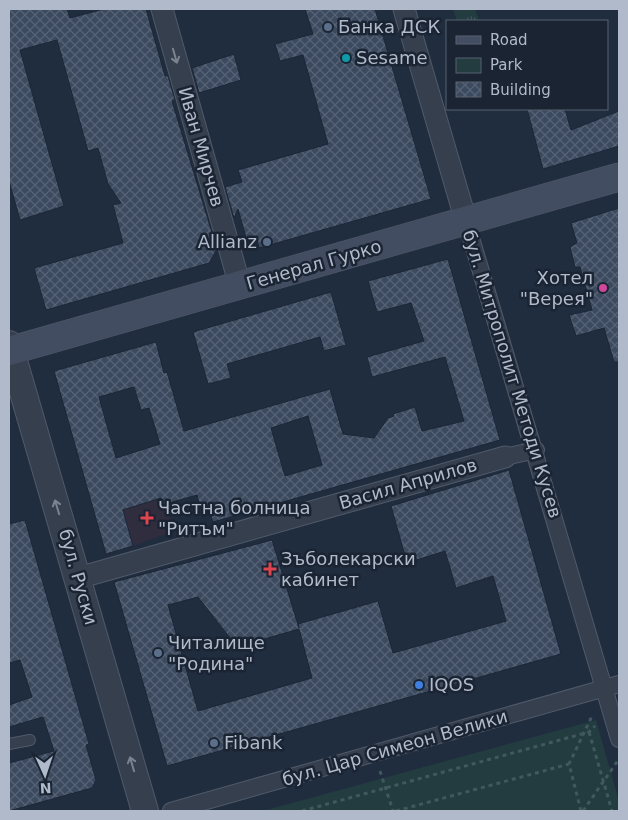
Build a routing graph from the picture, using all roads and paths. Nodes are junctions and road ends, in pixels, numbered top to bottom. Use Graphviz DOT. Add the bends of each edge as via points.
graph roads {
  1 [pos="162,9"];
  2 [pos="404,9"];
  3 [pos="619,177"];
  4 [pos="466,221"];
  5 [pos="240,286"];
  6 [pos="9,348"];
  7 [pos="536,450"];
  8 [pos="505,457"];
  9 [pos="78,578"];
  10 [pos="612,686"];
  11 [pos="609,707"];
  12 [pos="589,732"];
  13 [pos="584,734"];
  14 [pos="619,739"];
  15 [pos="30,740"];
  16 [pos="9,744"];
  17 [pos="374,754"];
  18 [pos="619,759"];
  19 [pos="569,764"];
  20 [pos="604,782"];
  21 [pos="385,788"];
  22 [pos="145,811"];
  23 [pos="171,811"];
  24 [pos="302,811"];
  25 [pos="394,811"];
  26 [pos="582,811"];
  27 [pos="612,811"];
  1 -- 5 [label="street, Иван Мирчев, one-way"];
  2 -- 4 [label="street, бул. Митрополит Методи Кусев"];
  3 -- 4 [label="main road, Генерал Гурко"];
  4 -- 5 [label="main road, Генерал Гурко"];
  4 -- 7 [label="street, бул. Митрополит Методи Кусев"];
  5 -- 6 [label="main road, Генерал Гурко"];
  9 -- 6 [label="street, бул. Руски, one-way"];
  7 -- 8 [label="street, Васил Априлов"];
  7 -- 10 [label="street, бул. Митрополит Методи Кусев"];
  8 -- 9 [label="street, Васил Априлов"];
  22 -- 9 [label="street, бул. Руски, one-way"];
  10 -- 11 [label="street, бул. Митрополит Методи Кусев"];
  10 -- 13 [label="path"];
  10 -- 17 [label="street, бул. Цар Симеон Велики"];
  11 -- 12 [label="path"];
  11 -- 14 [label="street, бул. Митрополит Методи Кусев"];
  12 -- 13 [label="path"];
  12 -- 20 [label="path"];
  13 -- 19 [label="path"];
  13 -- 21 [label="path"];
  15 -- 16 [label="lane"];
  17 -- 21 [label="path"];
  17 -- 23 [label="street, бул. Цар Симеон Велики"];
  18 -- 20 [label="path"];
  19 -- 25 [label="path"];
  19 -- 26 [label="path"];
  20 -- 26 [label="path"];
  20 -- 27 [label="path"];
  21 -- 24 [label="path"];
  21 -- 25 [label="path"];
}
